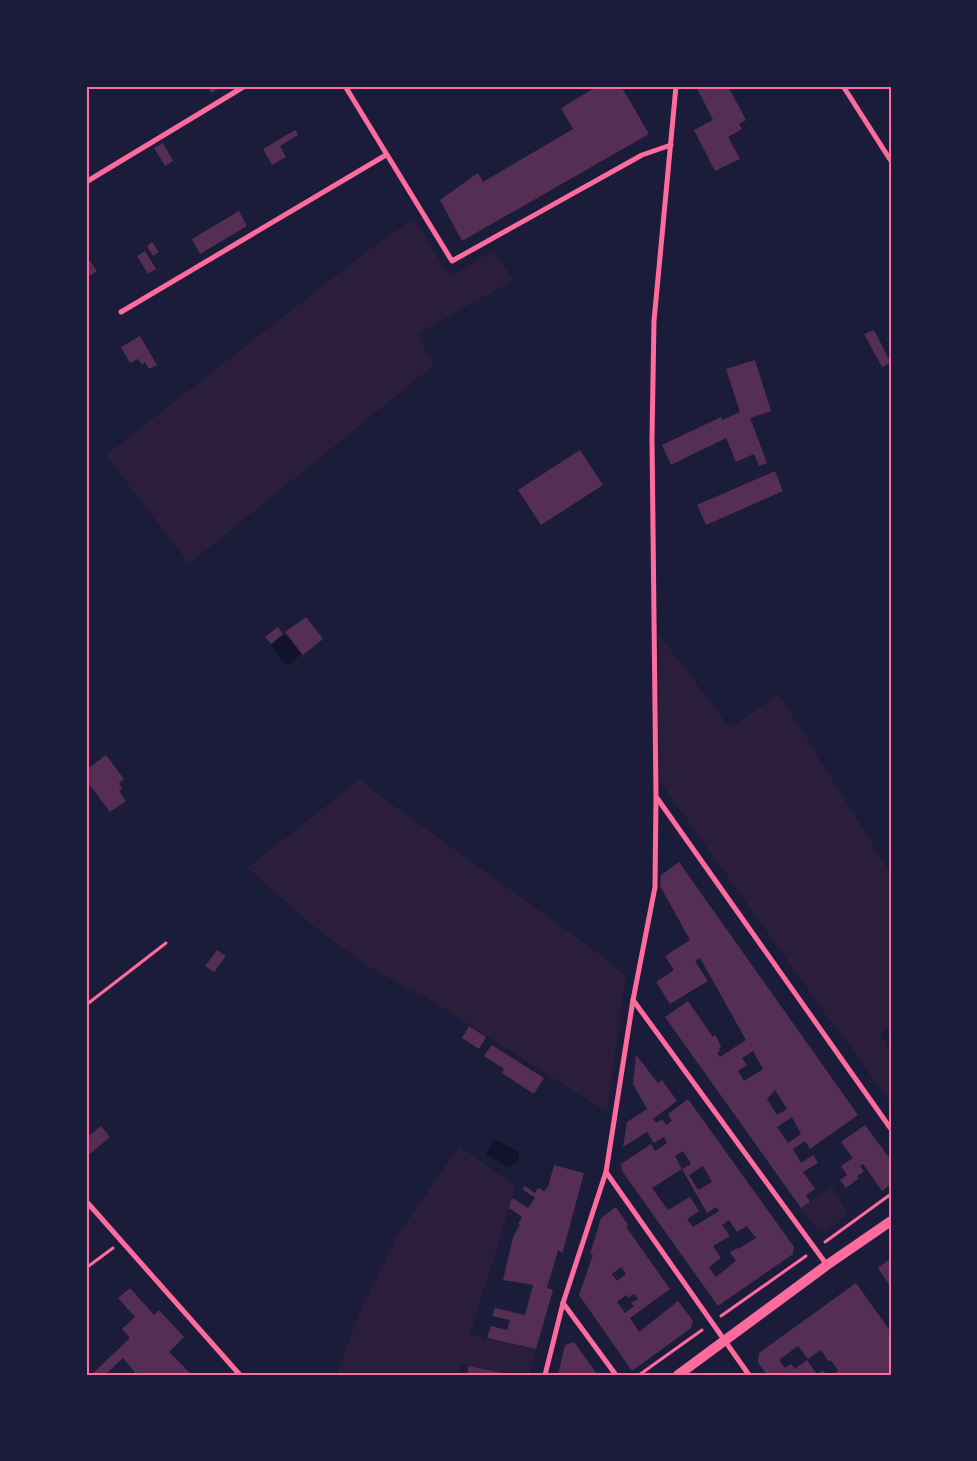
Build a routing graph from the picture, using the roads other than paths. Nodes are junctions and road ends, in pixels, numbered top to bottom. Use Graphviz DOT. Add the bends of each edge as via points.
graph roads {
  1 [pos="245,86"];
  2 [pos="345,86"];
  3 [pos="676,86"];
  4 [pos="843,86"];
  5 [pos="670,145"];
  6 [pos="386,155"];
  7 [pos="891,161"];
  8 [pos="86,182"];
  9 [pos="121,312"];
  10 [pos="656,797"];
  11 [pos="633,1000"];
  12 [pos="891,1130"];
  13 [pos="606,1172"];
  14 [pos="86,1201"];
  15 [pos="891,1222"];
  16 [pos="827,1265"];
  17 [pos="563,1303"];
  18 [pos="725,1340"];
  19 [pos="240,1375"];
  20 [pos="545,1375"];
  21 [pos="616,1375"];
  22 [pos="678,1375"];
  23 [pos="749,1375"];
  1 -- 8 [label="street"];
  2 -- 6 [label="street"];
  3 -- 5 [label="street"];
  4 -- 7 [label="street"];
  5 -- 6 [label="street" via="642,155 452,261"];
  5 -- 10 [label="street" via="654,321"];
  6 -- 9 [label="street"];
  10 -- 11 [label="street" via="656,887"];
  10 -- 12 [label="street"];
  11 -- 13 [label="street"];
  11 -- 16 [label="street"];
  13 -- 17 [label="street"];
  13 -- 18 [label="street"];
  14 -- 19 [label="street"];
  15 -- 16 [label="main road"];
  16 -- 18 [label="main road"];
  17 -- 20 [label="street"];
  17 -- 21 [label="street"];
  18 -- 22 [label="main road"];
  18 -- 23 [label="street"];
}
